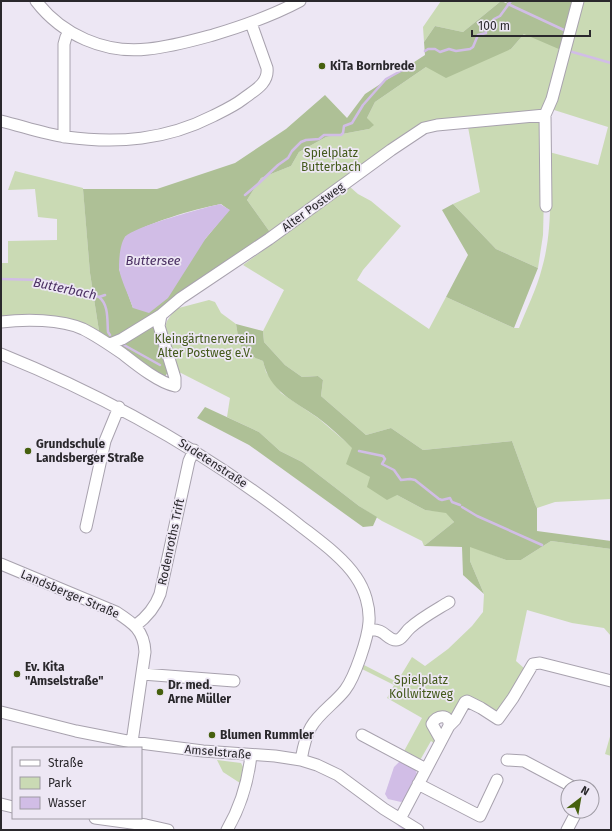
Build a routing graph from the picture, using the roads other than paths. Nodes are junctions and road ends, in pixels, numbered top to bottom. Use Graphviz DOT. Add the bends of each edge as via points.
graph roads {
  1 [pos="36,1"];
  2 [pos="300,1"];
  3 [pos="578,1"];
  4 [pos="251,23"];
  5 [pos="69,32"];
  6 [pos="545,115"];
  7 [pos="1,121"];
  8 [pos="64,137"];
  9 [pos="546,206"];
  10 [pos="161,315"];
  11 [pos="1,322"];
  12 [pos="110,344"];
  13 [pos="1,354"];
  14 [pos="119,407"];
  15 [pos="194,450"];
  16 [pos="86,527"];
  17 [pos="1,564"];
  18 [pos="449,602"];
  19 [pos="135,626"];
  20 [pos="368,630"];
  21 [pos="142,674"];
  22 [pos="234,681"];
  23 [pos="611,681"];
  24 [pos="1,712"];
  25 [pos="449,726"];
  26 [pos="362,736"];
  27 [pos="441,740"];
  28 [pos="132,742"];
  29 [pos="251,755"];
  30 [pos="301,760"];
  31 [pos="507,760"];
  32 [pos="426,769"];
  33 [pos="497,780"];
  34 [pos="560,780"];
  35 [pos="418,784"];
  36 [pos="1,804"];
  37 [pos="12,807"];
  38 [pos="104,819"];
  39 [pos="400,819"];
  40 [pos="573,819"];
  41 [pos="168,830"];
  42 [pos="227,830"];
  43 [pos="418,830"];
  44 [pos="567,830"];
  1 -- 5 [label="street"];
  2 -- 4 [label="street"];
  3 -- 6 [label="street" via="552,100"];
  4 -- 5 [label="street" via="185,43 147,50 114,48 84,40"];
  4 -- 8 [label="street" via="268,72 261,86 240,101 196,125 145,138 118,141"];
  5 -- 8 [label="street" via="64,44"];
  6 -- 9 [label="street"];
  6 -- 10 [label="street, Alter Postweg" via="424,128 269,240 181,298"];
  7 -- 8 [label="street"];
  10 -- 12 [label="street, Alter Postweg"];
  10 -- 12 [label="street" via="159,326 175,386 134,363"];
  11 -- 12 [label="street" via="64,323 82,329"];
  13 -- 14 [label="street, Sudetenstraße"];
  14 -- 15 [label="street, Sudetenstraße"];
  14 -- 16 [label="street" via="105,441"];
  15 -- 19 [label="street, Rodenroths Trift" via="188,460 160,594 151,612"];
  15 -- 20 [label="street, Sudetenstraße" via="273,504 350,569 366,598 369,611"];
  17 -- 19 [label="street, Landsberger Straße" via="106,607 128,619"];
  18 -- 20 [label="street" via="411,626 400,639 394,639 379,630"];
  19 -- 21 [label="street, Landsberger Straße" via="144,644"];
  20 -- 30 [label="street, Sudetenstraße" via="348,684 311,727"];
  21 -- 22 [label="street"];
  21 -- 28 [label="street, Landsberger Straße"];
  23 -- 25 [label="street" via="540,663 533,664 498,720 467,701"];
  24 -- 28 [label="street, Amselstraße"];
  25 -- 27 [label="street"];
  25 -- 27 [label="street" via="449,721 443,716 434,720 432,724"];
  26 -- 32 [label="street"];
  27 -- 32 [label="street"];
  28 -- 29 [label="street, Amselstraße"];
  29 -- 30 [label="street, Amselstraße"];
  29 -- 42 [label="street" via="238,812"];
  30 -- 39 [label="street, Amselstraße" via="338,775"];
  31 -- 34 [label="street" via="524,762"];
  32 -- 35 [label="street"];
  33 -- 35 [label="street" via="480,816"];
  35 -- 39 [label="street"];
  36 -- 37 [label="street"];
  38 -- 41 [label="street" via="146,824"];
  39 -- 43 [label="street, Amselstraße"];
  40 -- 44 [label="street"];
}
